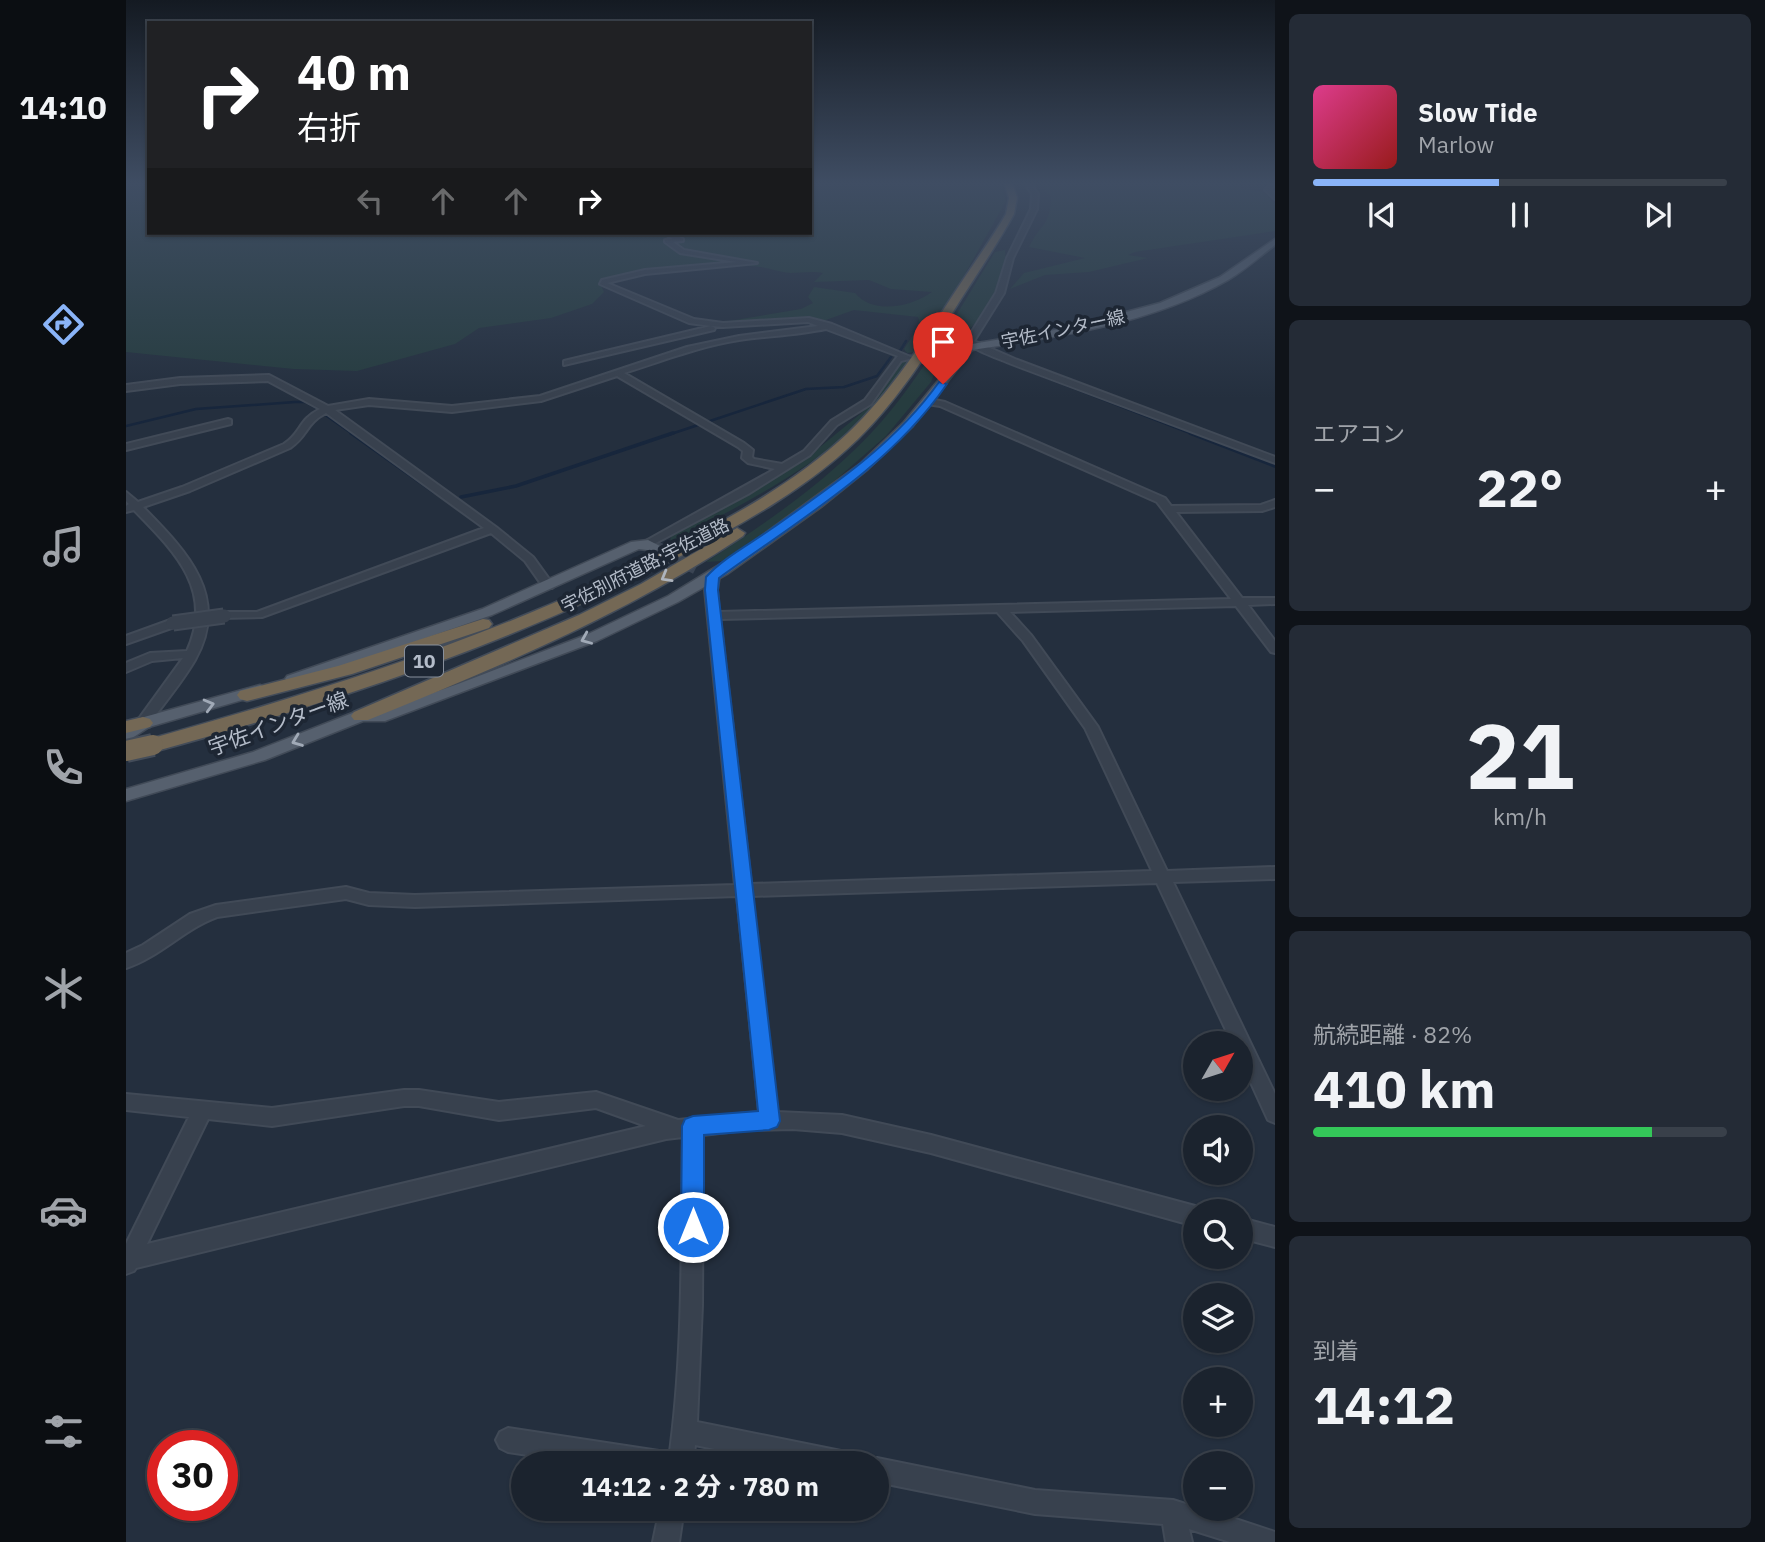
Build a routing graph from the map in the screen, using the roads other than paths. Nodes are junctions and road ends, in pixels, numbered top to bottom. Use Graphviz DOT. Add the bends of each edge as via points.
graph roads {
  1 [pos="698,254"];
  2 [pos="985,254"];
  3 [pos="1012,254"];
  4 [pos="1257,254"];
  5 [pos="723,325"];
  6 [pos="829,326"];
  7 [pos="976,346"];
  8 [pos="567,363"];
  9 [pos="616,372"];
  10 [pos="126,388"];
  11 [pos="889,398"];
  12 [pos="930,402"];
  13 [pos="327,409"];
  14 [pos="228,422"];
  15 [pos="126,447"];
  16 [pos="1275,460"];
  17 [pos="785,468"];
  18 [pos="126,495"];
  19 [pos="1275,503"];
  20 [pos="131,508"];
  21 [pos="1170,509"];
  22 [pos="492,529"];
  23 [pos="651,546"];
  24 [pos="685,548"];
  25 [pos="696,568"];
  26 [pos="713,577"];
  27 [pos="548,586"];
  28 [pos="1275,601"];
  29 [pos="1239,602"];
  30 [pos="1000,608"];
  31 [pos="716,616"];
  32 [pos="126,640"];
  33 [pos="1275,649"];
  34 [pos="191,654"];
  35 [pos="126,668"];
  36 [pos="247,695"];
  37 [pos="361,716"];
  38 [pos="134,725"];
  39 [pos="126,737"];
  40 [pos="126,753"];
  41 [pos="126,795"];
  42 [pos="1275,873"];
  43 [pos="1162,877"];
  44 [pos="746,890"];
  45 [pos="126,961"];
  46 [pos="126,1102"];
  47 [pos="202,1111"];
  48 [pos="1275,1114"];
  49 [pos="769,1121"];
  50 [pos="685,1127"];
  51 [pos="1183,1213"];
  52 [pos="1253,1231"];
  53 [pos="1275,1237"];
  54 [pos="127,1261"];
  55 [pos="685,1431"];
  56 [pos="508,1440"];
  57 [pos="580,1451"];
  58 [pos="682,1451"];
  59 [pos="782,1451"];
  60 [pos="889,1472"];
  61 [pos="1173,1512"];
  62 [pos="670,1521"];
  63 [pos="666,1542"];
  64 [pos="1179,1542"];
  65 [pos="1270,1542"];
  1 -- 5 [label="street" via="754,263 628,274 604,284 678,317"];
  2 -- 11 [label="highway, 宇佐別府道路;宇佐道路 / 10"];
  3 -- 7 [label="street" via="1000,293 970,341"];
  4 -- 7 [label="main road, 宇佐インター線" via="1222,279 1163,304 1080,327"];
  5 -- 6 [label="street" via="793,319"];
  5 -- 8 [label="street"];
  6 -- 9 [label="street" via="725,341"];
  6 -- 17 [label="street" via="907,357 891,367 868,402 834,423 807,453"];
  7 -- 12 [label="main road, 宇佐インター線" via="948,364"];
  7 -- 16 [label="street"];
  9 -- 13 [label="street" via="555,394 480,407 434,409 369,402"];
  9 -- 17 [label="street" via="741,444 751,461"];
  10 -- 13 [label="street" via="270,378"];
  11 -- 24 [label="highway, 宇佐別府道路;宇佐道路 / 10" via="854,435 778,493"];
  11 -- 37 [label="highway, one-way" via="883,411 841,457 806,486 686,566 554,635"];
  12 -- 21 [label="street" via="1154,496"];
  12 -- 26 [label="main road, 宇佐インター線" via="852,477"];
  13 -- 20 [label="street" via="309,418 287,446"];
  13 -- 22 [label="street"];
  14 -- 15 [label="street"];
  17 -- 23 [label="street"];
  18 -- 20 [label="street"];
  19 -- 21 [label="street" via="1262,508"];
  20 -- 34 [label="street" via="186,561 201,589 203,622"];
  21 -- 29 [label="street"];
  22 -- 27 [label="street" via="529,559"];
  22 -- 32 [label="street, bridge" via="258,615 173,623"];
  23 -- 27 [label="main road, 宇佐インター線" via="636,545"];
  24 -- 36 [label="highway" via="659,554 589,586 470,629 345,670"];
  24 -- 40 [label="highway, 宇佐別府道路;宇佐道路 / 10, bridge" via="563,607 449,652 280,709"];
  25 -- 26 [label="main road"];
  26 -- 31 [label="street"];
  26 -- 37 [label="main road, 宇佐インター線, one-way" via="587,639 379,717"];
  27 -- 36 [label="main road, 宇佐インター線"];
  28 -- 29 [label="street"];
  29 -- 30 [label="street"];
  29 -- 33 [label="street"];
  30 -- 31 [label="street"];
  30 -- 43 [label="street" via="1091,727"];
  31 -- 44 [label="street"];
  34 -- 35 [label="street" via="150,657"];
  34 -- 38 [label="street"];
  38 -- 36 [label="main road, 宇佐インター線, one-way"];
  37 -- 41 [label="main road, 宇佐インター線, one-way" via="259,756"];
  38 -- 39 [label="main road, 宇佐インター線"];
  38 -- 40 [label="main road"];
  42 -- 43 [label="street"];
  43 -- 44 [label="street"];
  43 -- 48 [label="street"];
  44 -- 45 [label="street" via="399,901 337,894 205,914"];
  44 -- 49 [label="street"];
  46 -- 47 [label="street"];
  47 -- 50 [label="street" via="272,1117 419,1098 509,1111 596,1100"];
  47 -- 54 [label="street"];
  49 -- 50 [label="street"];
  49 -- 51 [label="street" via="818,1122 885,1132"];
  50 -- 54 [label="street"];
  50 -- 55 [label="street" via="693,1270"];
  52 -- 53 [label="street"];
  55 -- 58 [label="street"];
  55 -- 59 [label="street"];
  56 -- 57 [label="street"];
  60 -- 61 [label="street" via="1035,1502"];
  61 -- 64 [label="street"];
  61 -- 65 [label="street"];
  62 -- 63 [label="street"];
}
